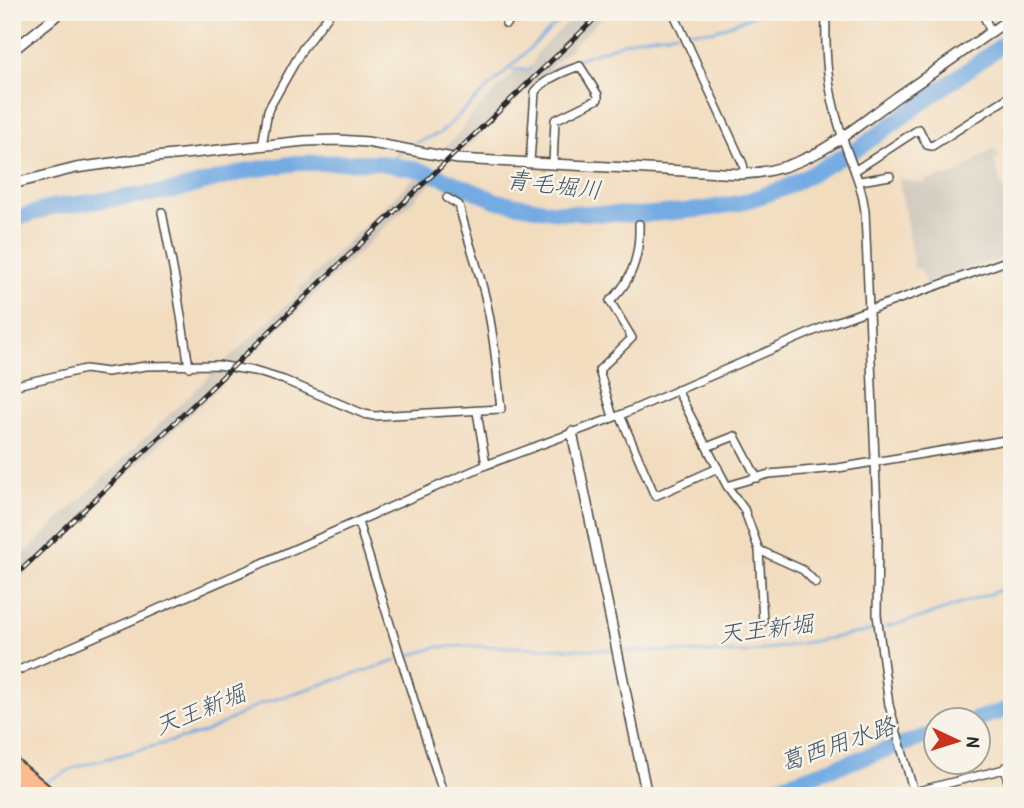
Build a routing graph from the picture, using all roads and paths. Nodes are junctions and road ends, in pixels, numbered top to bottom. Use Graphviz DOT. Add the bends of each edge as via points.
graph roads {
  1 [pos="61,12"];
  2 [pos="331,12"];
  3 [pos="517,12"];
  4 [pos="673,12"];
  5 [pos="825,12"];
  6 [pos="982,12"];
  7 [pos="1012,18"];
  8 [pos="506,24"];
  9 [pos="991,32"];
  10 [pos="12,51"];
  11 [pos="1012,95"];
  12 [pos="844,141"];
  13 [pos="262,146"];
  14 [pos="530,162"];
  15 [pos="553,163"];
  16 [pos="855,167"];
  17 [pos="745,174"];
  18 [pos="890,176"];
  19 [pos="860,181"];
  20 [pos="12,184"];
  21 [pos="447,198"];
  22 [pos="162,212"];
  23 [pos="639,224"];
  24 [pos="1012,259"];
  25 [pos="869,309"];
  26 [pos="189,367"];
  27 [pos="12,386"];
  28 [pos="677,390"];
  29 [pos="477,412"];
  30 [pos="617,416"];
  31 [pos="572,432"];
  32 [pos="1012,439"];
  33 [pos="707,447"];
  34 [pos="876,462"];
  35 [pos="486,465"];
  36 [pos="718,468"];
  37 [pos="757,478"];
  38 [pos="727,486"];
  39 [pos="358,522"];
  40 [pos="759,550"];
  41 [pos="816,583"];
  42 [pos="763,622"];
  43 [pos="12,673"];
  44 [pos="12,762"];
  45 [pos="1008,767"];
  46 [pos="12,774"];
  47 [pos="29,782"];
  48 [pos="915,794"];
  49 [pos="39,796"];
  50 [pos="53,796"];
  51 [pos="444,796"];
  52 [pos="647,796"];
  53 [pos="875,796"];
  54 [pos="1011,796"];
  1 -- 10 [label="street"];
  2 -- 13 [label="street" via="303,48 268,110"];
  3 -- 8 [label="street"];
  4 -- 17 [label="street"];
  5 -- 12 [label="street" via="827,75"];
  6 -- 9 [label="street"];
  7 -- 9 [label="street"];
  9 -- 12 [label="street"];
  11 -- 16 [label="street" via="932,146 919,130"];
  12 -- 16 [label="street"];
  12 -- 17 [label="street" via="802,162"];
  13 -- 14 [label="street" via="338,140 458,159"];
  13 -- 20 [label="street" via="76,168"];
  14 -- 15 [label="street"];
  14 -- 15 [label="street" via="535,92 580,66 598,99 555,120"];
  15 -- 17 [label="street"];
  16 -- 19 [label="street"];
  18 -- 19 [label="street"];
  19 -- 25 [label="street"];
  21 -- 29 [label="street" via="459,205 488,307 501,409"];
  22 -- 26 [label="street"];
  23 -- 30 [label="street" via="640,250 622,290 610,301 632,338 599,370"];
  24 -- 25 [label="street"];
  25 -- 28 [label="street"];
  25 -- 34 [label="street"];
  26 -- 27 [label="street" via="85,369"];
  26 -- 29 [label="street" via="218,365 254,371 374,416"];
  28 -- 30 [label="street"];
  28 -- 33 [label="street"];
  29 -- 35 [label="street"];
  30 -- 31 [label="street"];
  30 -- 36 [label="street" via="655,496"];
  31 -- 35 [label="street"];
  31 -- 52 [label="street"];
  32 -- 34 [label="street"];
  33 -- 36 [label="street"];
  33 -- 37 [label="street" via="735,436"];
  34 -- 37 [label="street"];
  34 -- 48 [label="street" via="877,615 887,692"];
  35 -- 39 [label="street"];
  36 -- 38 [label="street"];
  37 -- 38 [label="street"];
  38 -- 40 [label="street" via="744,509"];
  39 -- 43 [label="street"];
  39 -- 51 [label="street"];
  40 -- 41 [label="street" via="803,570"];
  40 -- 42 [label="street"];
  44 -- 47 [label="main road"];
  45 -- 48 [label="street"];
  45 -- 54 [label="street"];
  46 -- 47 [label="main road"];
  47 -- 49 [label="main road"];
  47 -- 50 [label="main road"];
  48 -- 53 [label="street"];
}
